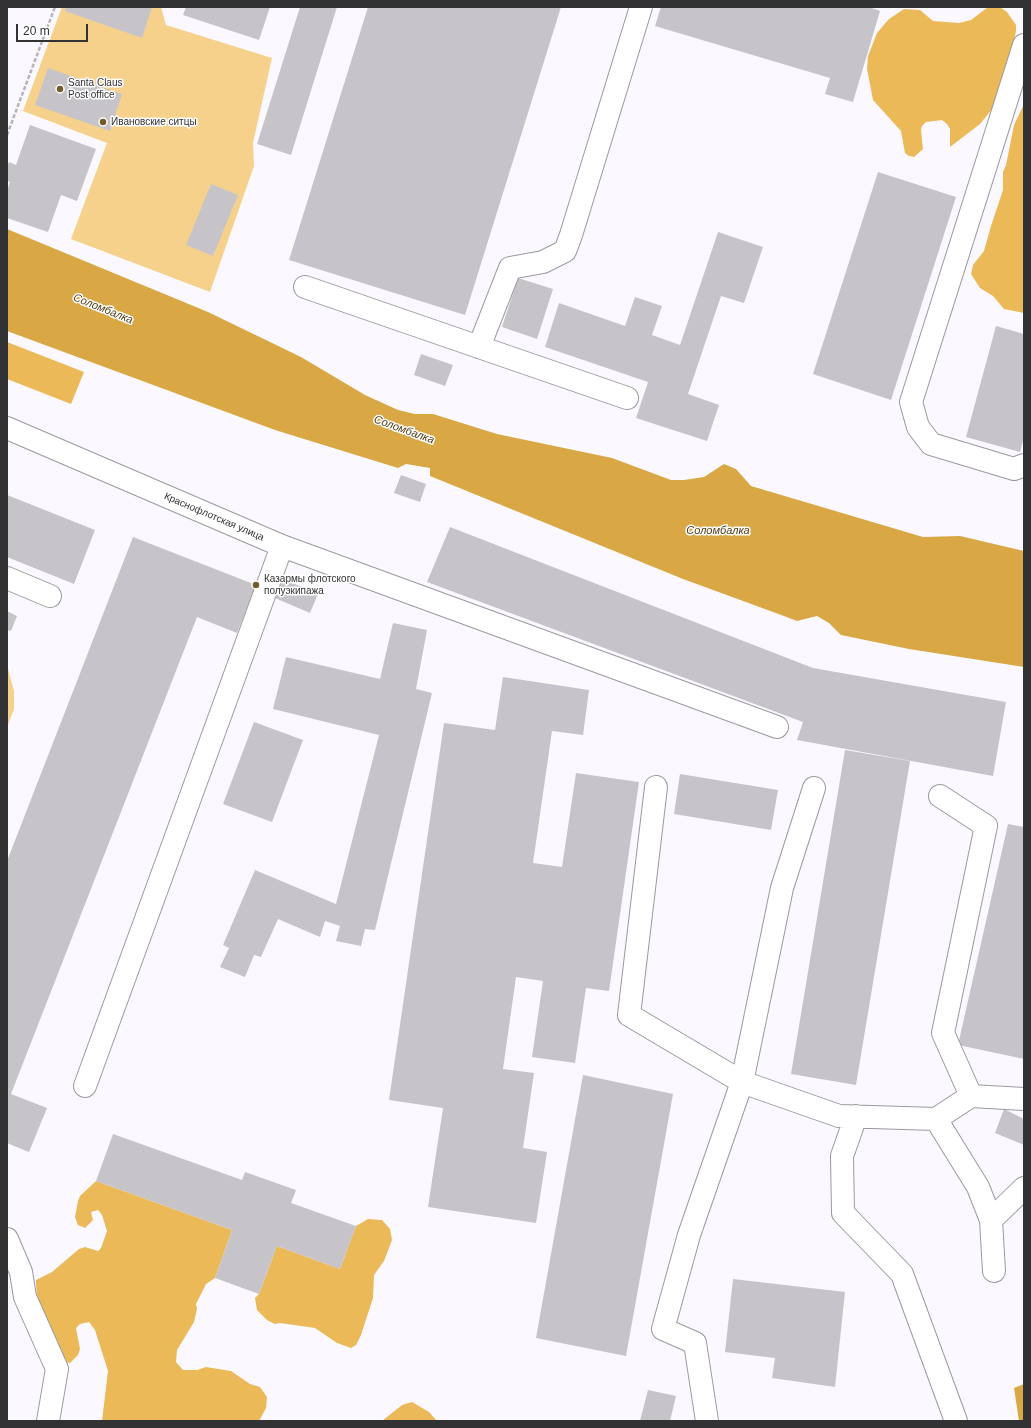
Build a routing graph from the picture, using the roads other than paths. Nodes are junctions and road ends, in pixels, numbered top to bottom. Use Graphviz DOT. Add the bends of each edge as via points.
graph roads {
  1 [pos="641,7"];
  2 [pos="1024,45"];
  3 [pos="305,287"];
  4 [pos="479,347"];
  5 [pos="627,398"];
  6 [pos="7,428"];
  7 [pos="1024,465"];
  8 [pos="282,546"];
  9 [pos="7,578"];
  10 [pos="50,596"];
  11 [pos="777,727"];
  12 [pos="656,787"];
  13 [pos="814,788"];
  14 [pos="940,796"];
  15 [pos="742,1082"];
  16 [pos="85,1086"];
  17 [pos="971,1096"];
  18 [pos="1024,1099"];
  19 [pos="856,1116"];
  20 [pos="936,1119"];
  21 [pos="1024,1188"];
  22 [pos="991,1220"];
  23 [pos="7,1239"];
  24 [pos="994,1271"];
  25 [pos="48,1421"];
  26 [pos="707,1421"];
  27 [pos="956,1421"];
  1 -- 4 [label="street" via="565,251 543,262 510,268"];
  2 -- 7 [label="street" via="911,402 918,427 931,444 1014,469"];
  3 -- 4 [label="street"];
  4 -- 5 [label="street"];
  6 -- 8 [label="street, Краснофлотская улица"];
  8 -- 11 [label="street, Краснофлотская улица"];
  8 -- 16 [label="street"];
  9 -- 10 [label="street"];
  12 -- 15 [label="street" via="629,1015"];
  13 -- 15 [label="street" via="782,888"];
  14 -- 17 [label="street" via="986,826 943,1033"];
  15 -- 19 [label="street" via="839,1116"];
  15 -- 26 [label="street" via="689,1235 663,1329 695,1343"];
  17 -- 18 [label="street"];
  17 -- 20 [label="street"];
  19 -- 20 [label="street"];
  19 -- 27 [label="street" via="842,1156 843,1213 902,1274"];
  20 -- 22 [label="street" via="978,1187"];
  21 -- 22 [label="street"];
  22 -- 24 [label="street"];
  23 -- 25 [label="street" via="21,1272 25,1297 57,1369"];
}
